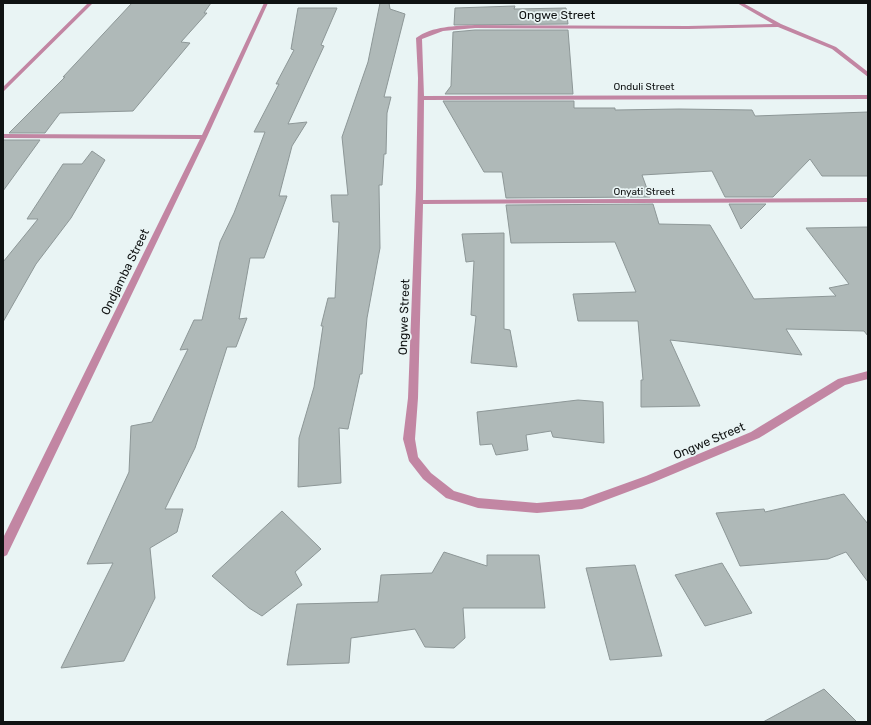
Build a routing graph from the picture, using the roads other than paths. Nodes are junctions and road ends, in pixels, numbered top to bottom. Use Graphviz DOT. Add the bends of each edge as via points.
graph roads {
  1 [pos="91,3"];
  2 [pos="266,3"];
  3 [pos="739,3"];
  4 [pos="779,24"];
  5 [pos="868,75"];
  6 [pos="3,90"];
  7 [pos="868,97"];
  8 [pos="421,98"];
  9 [pos="3,136"];
  10 [pos="204,137"];
  11 [pos="868,200"];
  12 [pos="420,202"];
  13 [pos="868,375"];
  14 [pos="3,551"];
  1 -- 6 [label="street"];
  2 -- 10 [label="street, Ondjamba Street"];
  3 -- 4 [label="street"];
  4 -- 5 [label="street" via="834,48"];
  4 -- 8 [label="street, Ongwe Street" via="726,27 443,29 419,38"];
  7 -- 8 [label="street, Onduli Street"];
  8 -- 12 [label="street, Ongwe Street"];
  9 -- 10 [label="street"];
  10 -- 14 [label="street, Ondjamba Street"];
  11 -- 12 [label="street, Onyati Street"];
  12 -- 13 [label="street, Ongwe Street" via="413,398 409,439 413,458 427,476 450,495 478,503 537,508 582,504 650,479 754,435 842,382"];
}
